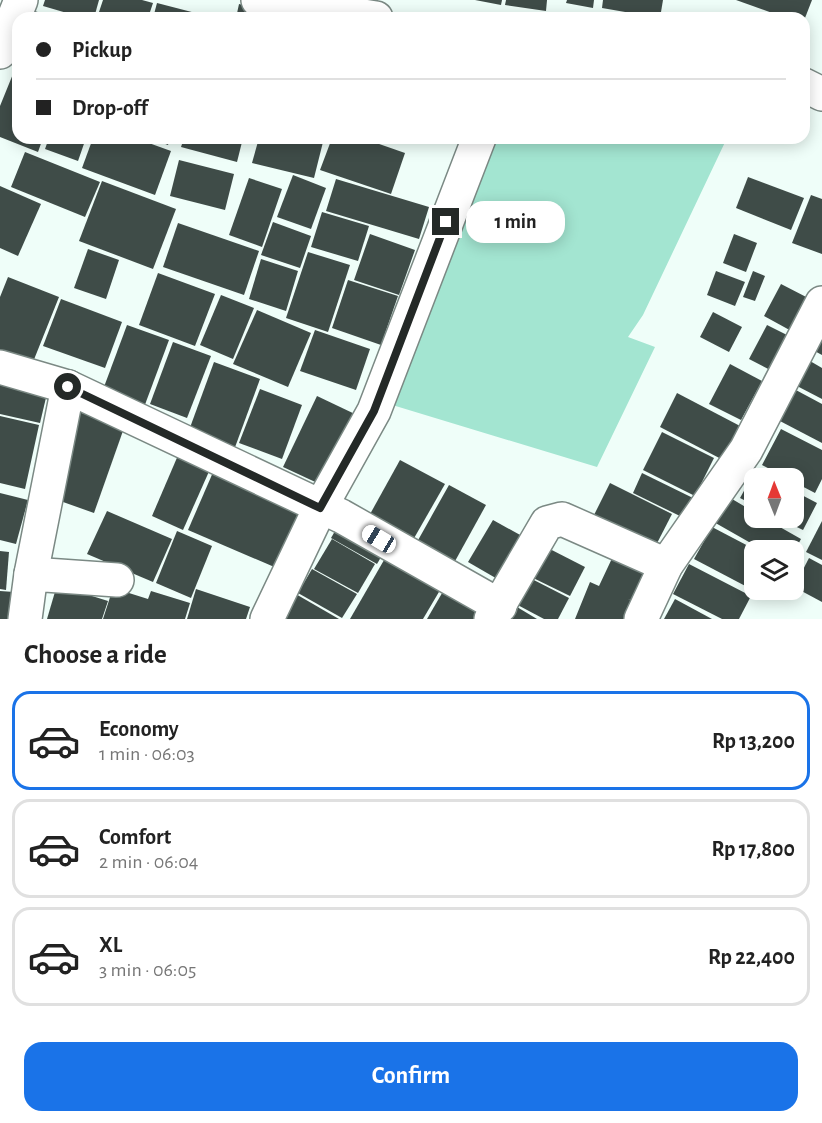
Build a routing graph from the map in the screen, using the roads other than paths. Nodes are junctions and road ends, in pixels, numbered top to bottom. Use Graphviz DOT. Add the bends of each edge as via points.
graph roads {
  1 [pos="258,0"];
  2 [pos="294,3"];
  3 [pos="343,12"];
  4 [pos="12,22"];
  5 [pos="0,52"];
  6 [pos="477,144"];
  7 [pos="822,303"];
  8 [pos="0,367"];
  9 [pos="68,387"];
  10 [pos="320,508"];
  11 [pos="666,565"];
  12 [pos="31,574"];
  13 [pos="117,580"];
  14 [pos="496,612"];
  15 [pos="25,619"];
  16 [pos="267,619"];
  17 [pos="641,619"];
  1 -- 2 [label="street"];
  2 -- 3 [label="street"];
  4 -- 5 [label="street"];
  6 -- 10 [label="street" via="374,411"];
  7 -- 11 [label="street" via="746,450"];
  8 -- 9 [label="street"];
  9 -- 10 [label="street"];
  9 -- 12 [label="street"];
  10 -- 14 [label="street" via="341,516"];
  10 -- 16 [label="street"];
  11 -- 14 [label="street" via="562,519 552,520"];
  11 -- 17 [label="street"];
  12 -- 13 [label="street"];
  12 -- 15 [label="street"];
}
